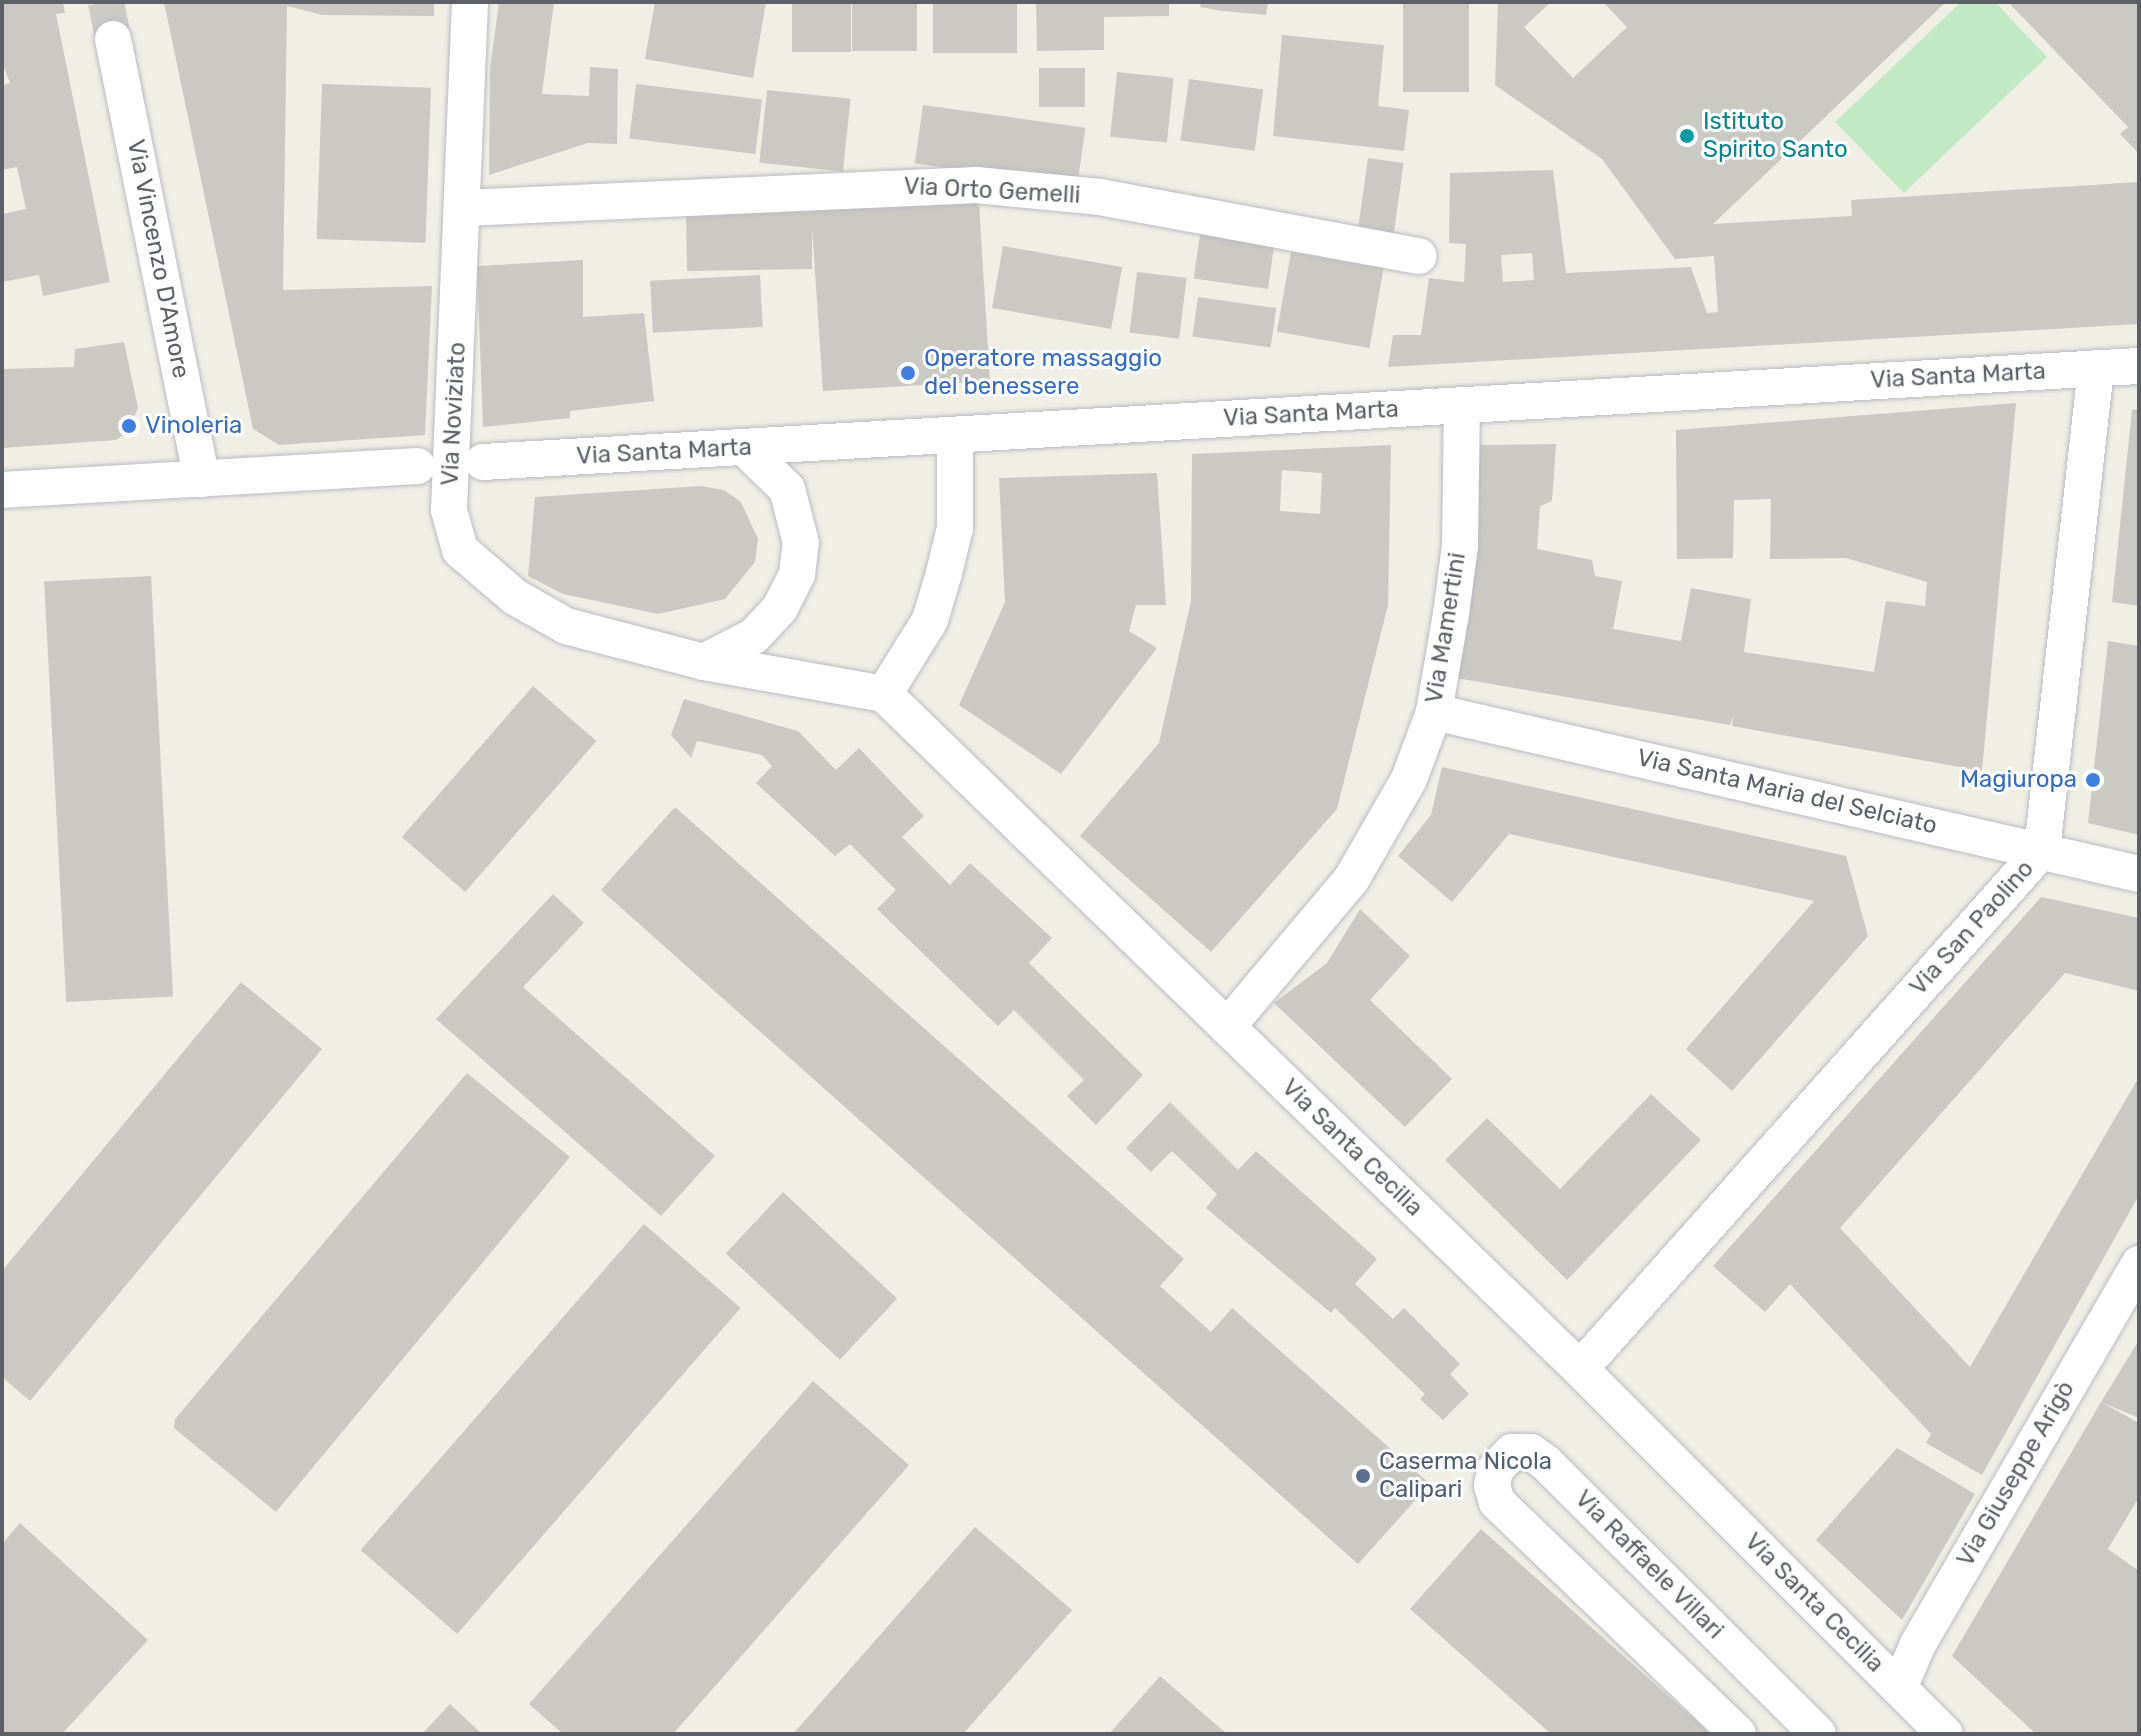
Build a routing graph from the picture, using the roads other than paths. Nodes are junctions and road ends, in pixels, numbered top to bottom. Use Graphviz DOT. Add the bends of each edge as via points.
graph roads {
  1 [pos="470,2"];
  2 [pos="113,39"];
  3 [pos="464,208"];
  4 [pos="1419,256"];
  5 [pos="2139,366"];
  6 [pos="2096,368"];
  7 [pos="1462,405"];
  8 [pos="955,435"];
  9 [pos="744,447"];
  10 [pos="483,462"];
  11 [pos="417,466"];
  12 [pos="202,479"];
  13 [pos="2,490"];
  14 [pos="704,662"];
  15 [pos="884,694"];
  16 [pos="1434,712"];
  17 [pos="2042,850"];
  18 [pos="2139,874"];
  19 [pos="1227,1027"];
  20 [pos="2139,1264"];
  21 [pos="1580,1369"];
  22 [pos="1899,1688"];
  23 [pos="1738,1734"];
  24 [pos="1818,1734"];
  25 [pos="1945,1734"];
  1 -- 3 [label="street, Via Noviziato"];
  2 -- 12 [label="street, Via Vincenzo D'Amore"];
  3 -- 4 [label="street, Via Orto Gemelli" via="976,185 1100,197"];
  3 -- 14 [label="street, Via Noviziato" via="449,510 453,538 515,597 566,626"];
  5 -- 6 [label="street, Via Santa Marta"];
  6 -- 7 [label="street, Via Santa Marta"];
  6 -- 17 [label="street, Via San Paolino"];
  7 -- 8 [label="street, Via Santa Marta"];
  7 -- 16 [label="street, Via Mamertini" via="1460,546"];
  8 -- 9 [label="street, Via Santa Marta"];
  8 -- 15 [label="street" via="955,528 944,573 930,620"];
  9 -- 10 [label="street, Via Santa Marta"];
  9 -- 14 [label="street" via="787,489 801,543 797,574 780,608 754,636"];
  11 -- 12 [label="street"];
  12 -- 13 [label="street"];
  14 -- 15 [label="street"];
  15 -- 19 [label="street, Via Santa Cecilia"];
  16 -- 17 [label="street, Via Santa Maria del Selciato"];
  16 -- 19 [label="street, Via Mamertini" via="1409,779 1351,880"];
  17 -- 18 [label="street, Via Santa Maria del Selciato"];
  17 -- 21 [label="street, Via San Paolino"];
  19 -- 21 [label="street, Via Santa Cecilia"];
  20 -- 22 [label="street, Via Giuseppe Arigò" via="1918,1644"];
  21 -- 22 [label="street, Via Santa Cecilia"];
  22 -- 25 [label="street, Via Santa Cecilia"];
  23 -- 24 [label="street, Via Raffaele Villari" via="1497,1502 1495,1470 1512,1452 1531,1452 1546,1463"];
}
